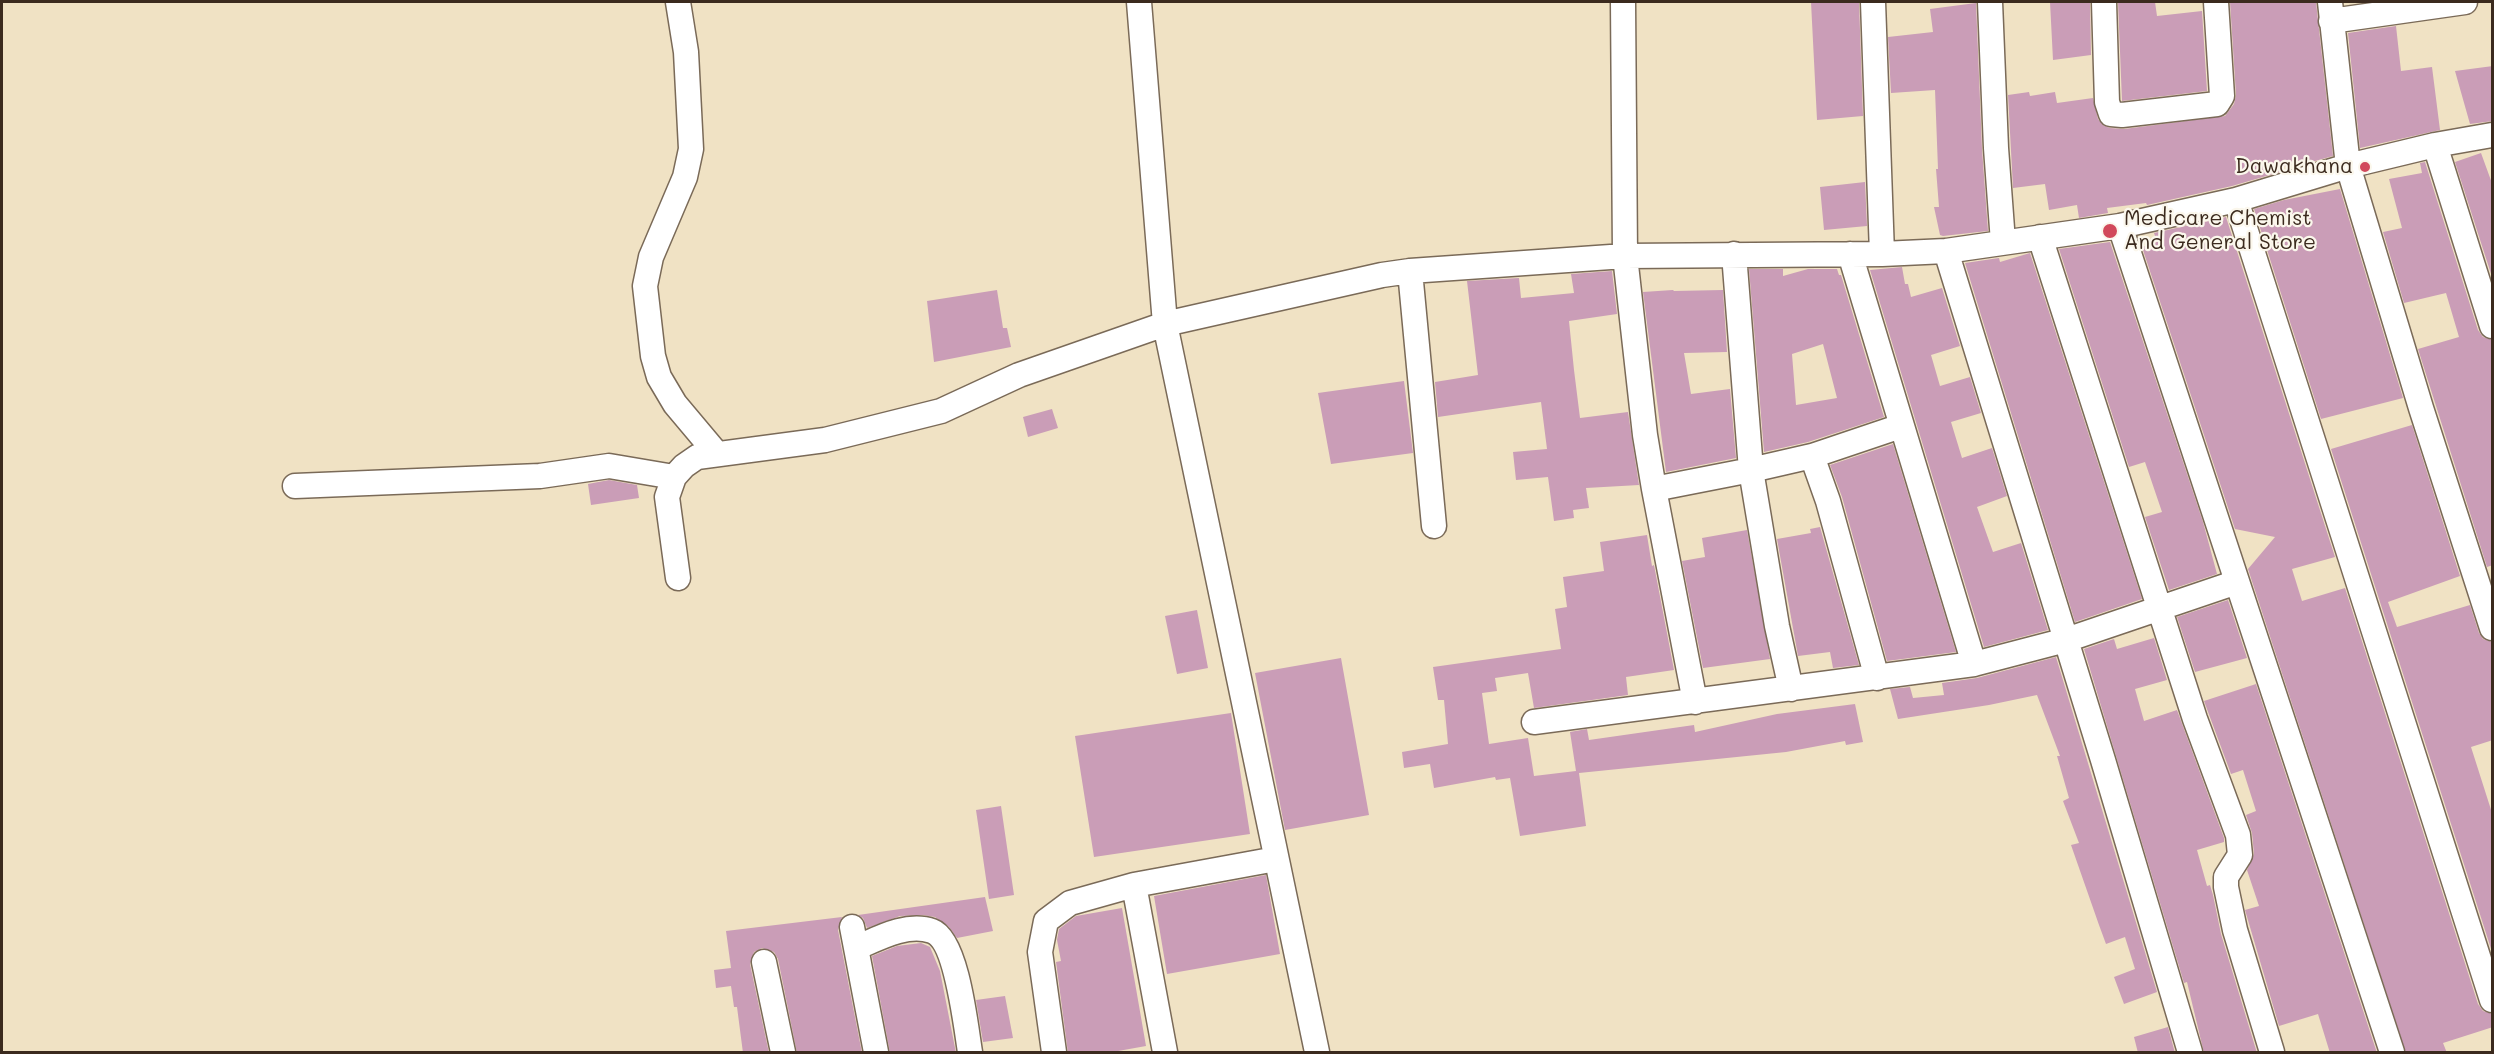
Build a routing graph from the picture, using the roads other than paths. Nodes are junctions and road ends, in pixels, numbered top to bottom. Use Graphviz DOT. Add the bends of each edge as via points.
graph roads {
  1 [pos="678,2"];
  2 [pos="1139,2"];
  3 [pos="1623,2"];
  4 [pos="1873,2"];
  5 [pos="1990,2"];
  6 [pos="2104,2"];
  7 [pos="2216,2"];
  8 [pos="2465,2"];
  9 [pos="2331,11"];
  10 [pos="2493,135"];
  11 [pos="2435,145"];
  12 [pos="2348,166"];
  13 [pos="2236,200"];
  14 [pos="2120,226"];
  15 [pos="2040,237"];
  16 [pos="2003,242"];
  17 [pos="1946,251"];
  18 [pos="1734,254"];
  19 [pos="1850,254"];
  20 [pos="1882,254"];
  21 [pos="1625,256"];
  22 [pos="1410,271"];
  23 [pos="1165,324"];
  24 [pos="2493,326"];
  25 [pos="1901,426"];
  26 [pos="717,454"];
  27 [pos="1812,456"];
  28 [pos="1751,470"];
  29 [pos="674,477"];
  30 [pos="296,486"];
  31 [pos="1654,489"];
  32 [pos="1434,526"];
  33 [pos="678,578"];
  34 [pos="2237,582"];
  35 [pos="2160,608"];
  36 [pos="2493,628"];
  37 [pos="2066,640"];
  38 [pos="1974,664"];
  39 [pos="1877,678"];
  40 [pos="1791,689"];
  41 [pos="1695,702"];
  42 [pos="1534,722"];
  43 [pos="1276,860"];
  44 [pos="1134,885"];
  45 [pos="764,962"];
  46 [pos="2493,1000"];
  47 [pos="783,1053"];
  48 [pos="876,1053"];
  49 [pos="970,1053"];
  50 [pos="1054,1053"];
  51 [pos="1165,1053"];
  52 [pos="1317,1053"];
  53 [pos="2190,1053"];
  54 [pos="2272,1053"];
  55 [pos="2392,1053"];
  1 -- 26 [label="street" via="686,52 691,149 685,177 651,257 645,286 659,377 675,404"];
  2 -- 23 [label="street"];
  3 -- 21 [label="street"];
  4 -- 20 [label="street"];
  5 -- 16 [label="street"];
  6 -- 7 [label="street" via="2107,102 2111,114 2122,115 2217,104 2222,96"];
  8 -- 9 [label="street"];
  9 -- 12 [label="street"];
  10 -- 11 [label="street"];
  11 -- 12 [label="street"];
  11 -- 24 [label="street"];
  12 -- 13 [label="street"];
  12 -- 36 [label="street"];
  13 -- 14 [label="street"];
  13 -- 46 [label="street"];
  14 -- 15 [label="street"];
  14 -- 34 [label="street"];
  15 -- 16 [label="street"];
  15 -- 35 [label="street"];
  16 -- 17 [label="street"];
  17 -- 20 [label="street"];
  17 -- 37 [label="street"];
  18 -- 19 [label="street"];
  18 -- 21 [label="street"];
  18 -- 28 [label="street"];
  19 -- 20 [label="street"];
  19 -- 25 [label="street"];
  21 -- 22 [label="street"];
  21 -- 31 [label="street" via="1644,435"];
  22 -- 23 [label="street"];
  22 -- 32 [label="street"];
  23 -- 26 [label="street" via="1019,375 941,411 825,440"];
  23 -- 43 [label="street"];
  25 -- 27 [label="street"];
  25 -- 38 [label="street"];
  26 -- 29 [label="street" via="697,457"];
  27 -- 28 [label="street"];
  27 -- 39 [label="street"];
  28 -- 31 [label="street"];
  28 -- 40 [label="street"];
  29 -- 30 [label="street" via="609,466 540,476"];
  29 -- 33 [label="street" via="667,497"];
  31 -- 41 [label="street"];
  34 -- 35 [label="street"];
  34 -- 55 [label="street"];
  35 -- 37 [label="street"];
  35 -- 54 [label="street" via="2238,835 2240,855 2226,878 2226,887"];
  37 -- 38 [label="street"];
  37 -- 53 [label="street"];
  38 -- 39 [label="street"];
  39 -- 40 [label="street"];
  40 -- 41 [label="street"];
  41 -- 42 [label="street"];
  43 -- 44 [label="street"];
  43 -- 52 [label="street"];
  44 -- 50 [label="street" via="1070,903 1046,921 1040,952"];
  44 -- 51 [label="street"];
  45 -- 47 [label="street"];
  48 -- 49 [label="street" via="854,938 914,930 932,931 942,938 957,972"];
}
